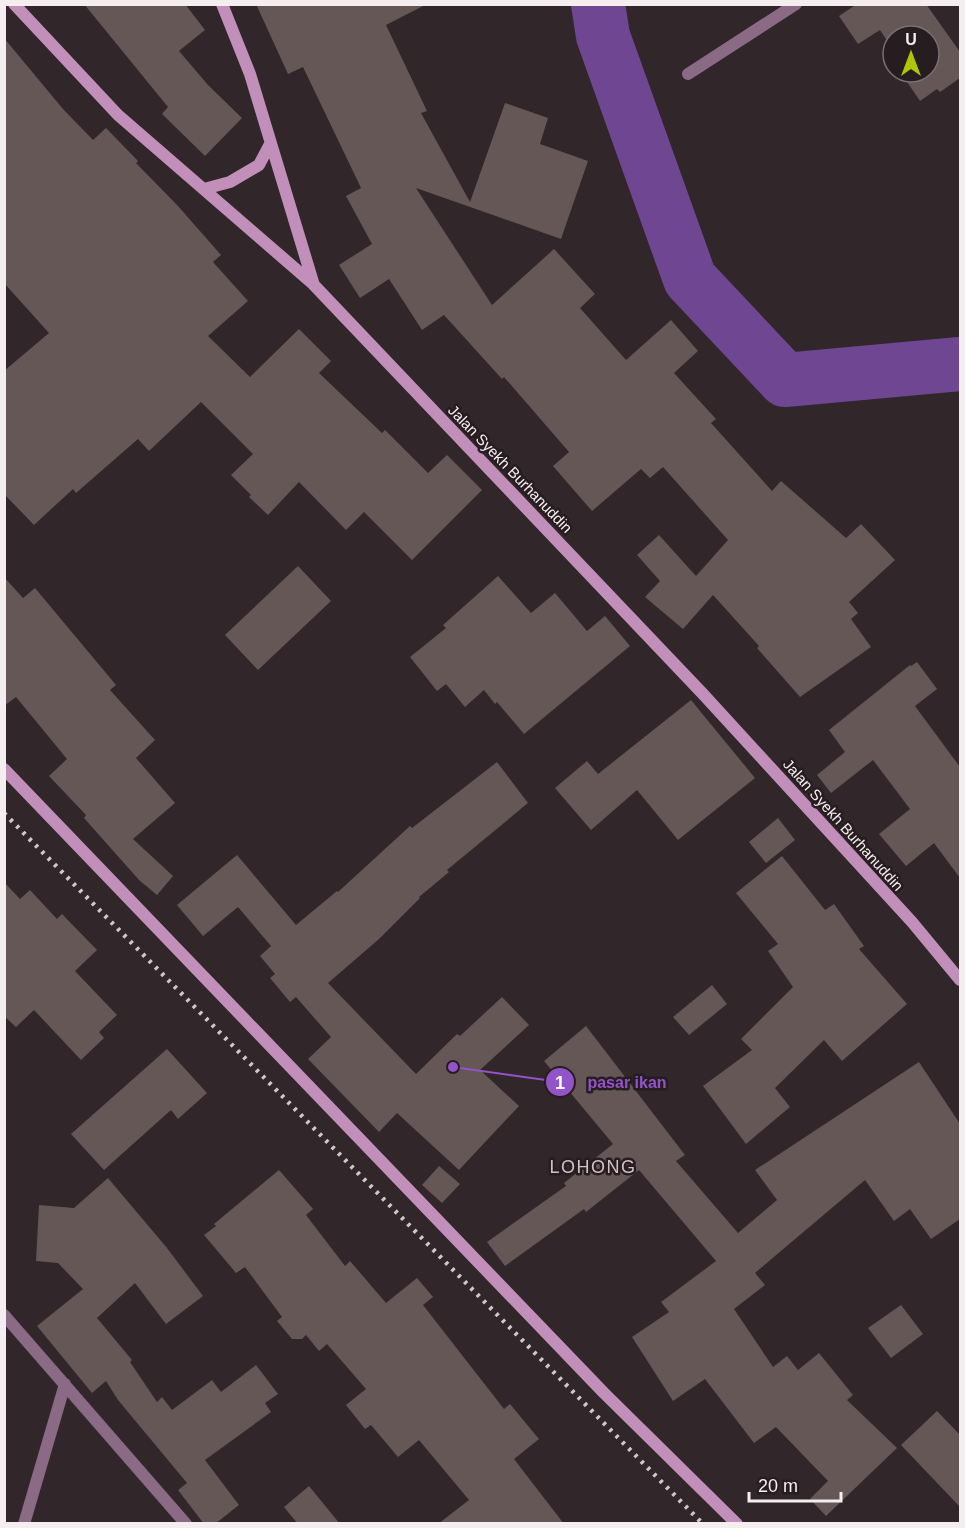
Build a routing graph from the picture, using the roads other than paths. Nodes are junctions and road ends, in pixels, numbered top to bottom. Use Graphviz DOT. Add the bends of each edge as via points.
graph roads {
  1 [pos="14,4"];
  2 [pos="222,4"];
  3 [pos="796,4"];
  4 [pos="688,74"];
  5 [pos="270,144"];
  6 [pos="204,189"];
  7 [pos="313,284"];
  8 [pos="4,769"];
  9 [pos="960,980"];
  10 [pos="4,1315"];
  11 [pos="65,1384"];
  12 [pos="24,1524"];
  13 [pos="186,1524"];
  14 [pos="737,1524"];
  1 -- 6 [label="main road, Jalan Syekh Burhanuddin" via="118,116"];
  2 -- 5 [label="main road" via="250,74"];
  3 -- 4 [label="street"];
  5 -- 6 [label="main road" via="259,165 230,182"];
  5 -- 7 [label="main road"];
  6 -- 7 [label="main road, Jalan Syekh Burhanuddin"];
  7 -- 9 [label="main road, Jalan Syekh Burhanuddin" via="703,694 912,922"];
  8 -- 14 [label="main road" via="604,1393"];
  10 -- 11 [label="street"];
  11 -- 12 [label="street"];
  11 -- 13 [label="street"];
}
